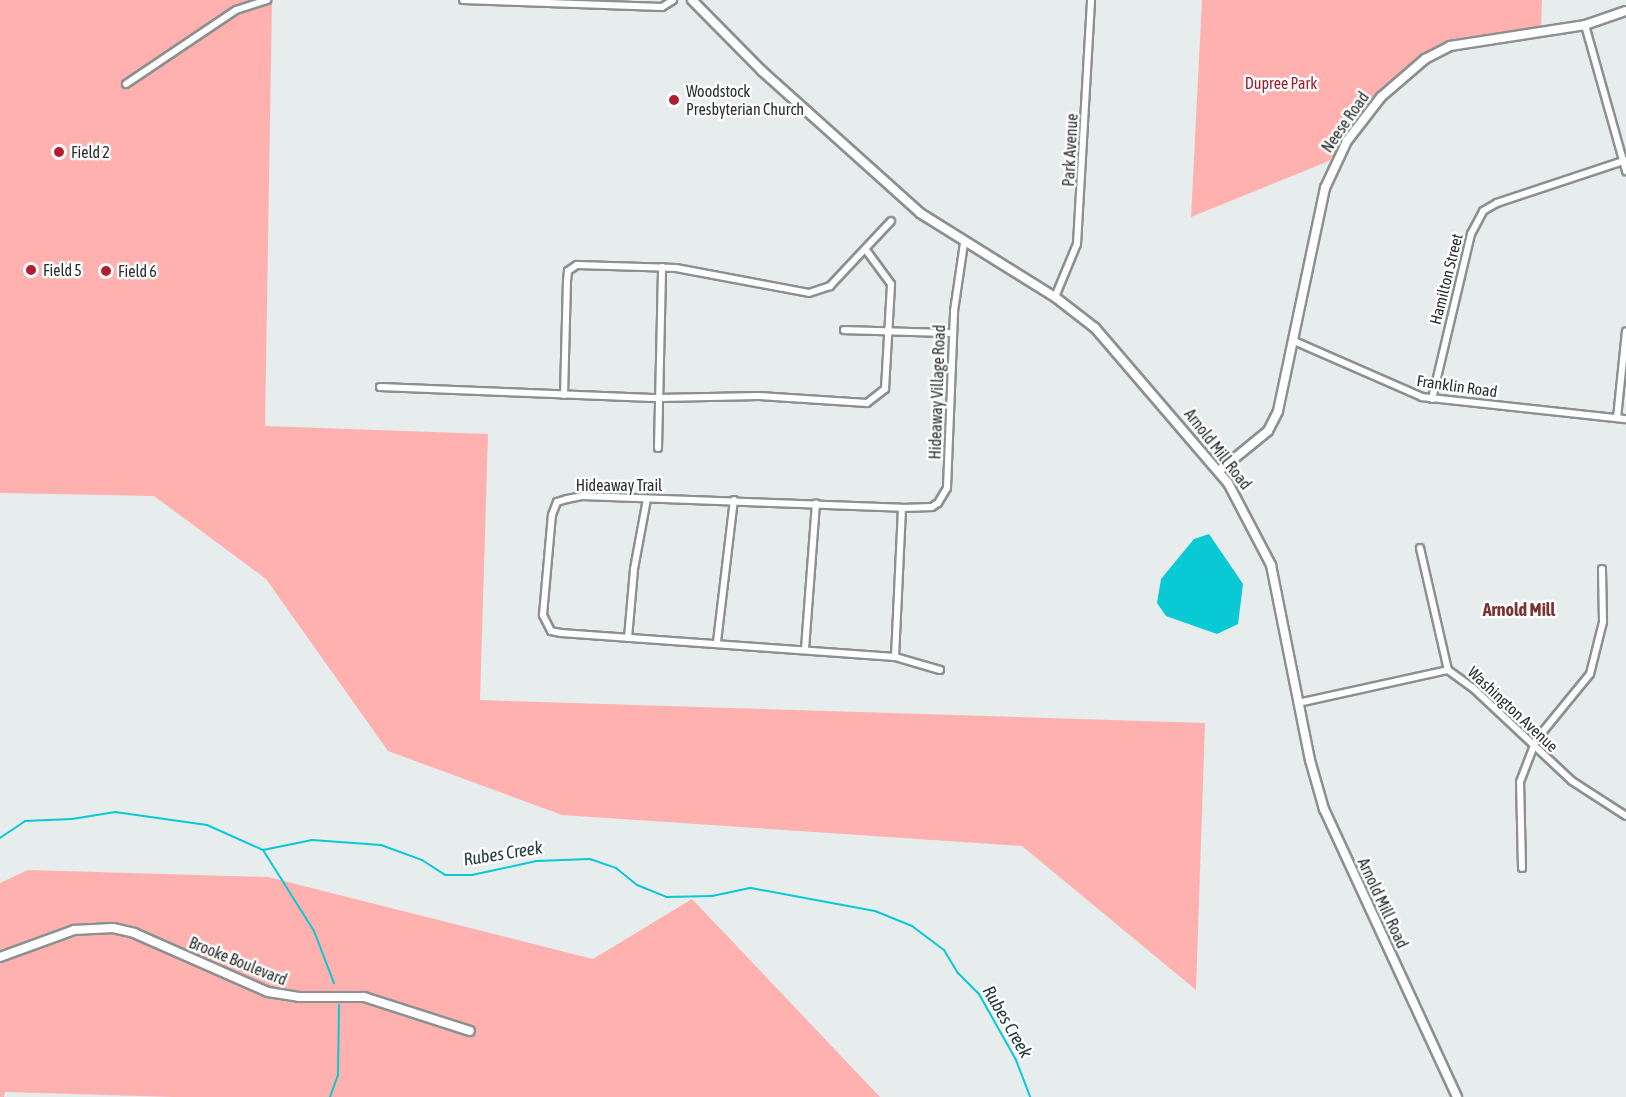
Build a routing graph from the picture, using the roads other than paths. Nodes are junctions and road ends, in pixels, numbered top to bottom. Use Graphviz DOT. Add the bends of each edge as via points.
graph roads {
  1 [pos="267,0"];
  2 [pos="464,0"];
  3 [pos="673,0"];
  4 [pos="692,0"];
  5 [pos="1091,0"];
  6 [pos="1626,11"];
  7 [pos="1586,25"];
  8 [pos="126,84"];
  9 [pos="1624,160"];
  10 [pos="1626,171"];
  11 [pos="891,221"];
  12 [pos="964,243"];
  13 [pos="866,250"];
  14 [pos="662,267"];
  15 [pos="1055,297"];
  16 [pos="844,330"];
  17 [pos="890,330"];
  18 [pos="1626,331"];
  19 [pos="953,333"];
  20 [pos="1294,341"];
  21 [pos="380,387"];
  22 [pos="564,395"];
  23 [pos="659,398"];
  24 [pos="1432,399"];
  25 [pos="1617,418"];
  26 [pos="1626,419"];
  27 [pos="658,448"];
  28 [pos="1219,471"];
  29 [pos="647,499"];
  30 [pos="734,500"];
  31 [pos="816,502"];
  32 [pos="902,508"];
  33 [pos="1420,548"];
  34 [pos="1602,569"];
  35 [pos="628,638"];
  36 [pos="717,642"];
  37 [pos="804,649"];
  38 [pos="895,657"];
  39 [pos="940,670"];
  40 [pos="1449,670"];
  41 [pos="1298,704"];
  42 [pos="1534,746"];
  43 [pos="1626,816"];
  44 [pos="1522,868"];
  45 [pos="0,957"];
  46 [pos="470,1031"];
  47 [pos="1457,1097"];
  1 -- 8 [label="street" via="236,10"];
  2 -- 3 [label="street" via="662,7"];
  4 -- 12 [label="main road, Arnold Mill Road" via="762,71 893,191"];
  5 -- 15 [label="street, Park Avenue" via="1077,244"];
  6 -- 7 [label="main road, Neese Road"];
  7 -- 9 [label="street"];
  7 -- 20 [label="main road, Neese Road" via="1450,46 1418,64 1381,97 1347,141 1329,174"];
  9 -- 10 [label="street"];
  9 -- 24 [label="street, Hamilton Street" via="1482,211 1471,234"];
  11 -- 13 [label="street"];
  12 -- 15 [label="main road, Arnold Mill Road"];
  12 -- 19 [label="street, Hideaway Village Road" via="958,261"];
  13 -- 14 [label="street" via="830,286 809,293"];
  13 -- 17 [label="street" via="891,284"];
  14 -- 22 [label="street" via="577,265 568,271"];
  14 -- 23 [label="street"];
  15 -- 28 [label="main road, Arnold Mill Road" via="1119,353"];
  16 -- 17 [label="street"];
  17 -- 19 [label="street"];
  17 -- 23 [label="street" via="885,389 867,404 759,396"];
  18 -- 25 [label="street"];
  19 -- 32 [label="street, Hideaway Village Road" via="947,488 932,507"];
  20 -- 24 [label="street, Franklin Road" via="1377,380"];
  20 -- 28 [label="main road, Neese Road" via="1281,402 1268,431"];
  21 -- 22 [label="street"];
  22 -- 23 [label="street"];
  23 -- 27 [label="street"];
  24 -- 25 [label="street, Franklin Road"];
  25 -- 26 [label="street, Franklin Road"];
  28 -- 41 [label="main road, Arnold Mill Road" via="1247,514 1270,565"];
  29 -- 30 [label="street, Hideaway Trail"];
  29 -- 35 [label="street" via="634,569"];
  29 -- 35 [label="street, Hideaway Trail" via="567,499 557,502 551,527 545,624 561,633"];
  30 -- 31 [label="street, Hideaway Trail"];
  30 -- 36 [label="street"];
  31 -- 32 [label="street, Hideaway Trail"];
  31 -- 37 [label="street"];
  32 -- 38 [label="street"];
  33 -- 40 [label="street"];
  34 -- 42 [label="street" via="1603,622 1590,674"];
  35 -- 36 [label="street, Hideaway Trail"];
  36 -- 37 [label="street, Hideaway Trail"];
  37 -- 38 [label="street, Hideaway Trail"];
  38 -- 39 [label="street, Hideaway Trail"];
  40 -- 41 [label="street, Washington Avenue"];
  40 -- 42 [label="street, Washington Avenue"];
  41 -- 47 [label="main road, Arnold Mill Road" via="1317,790 1337,843"];
  42 -- 43 [label="street, Washington Avenue" via="1592,798"];
  42 -- 44 [label="street" via="1520,782"];
  45 -- 46 [label="main road, Brooke Boulevard" via="74,930 113,928 134,933 275,994 364,997"];
}
